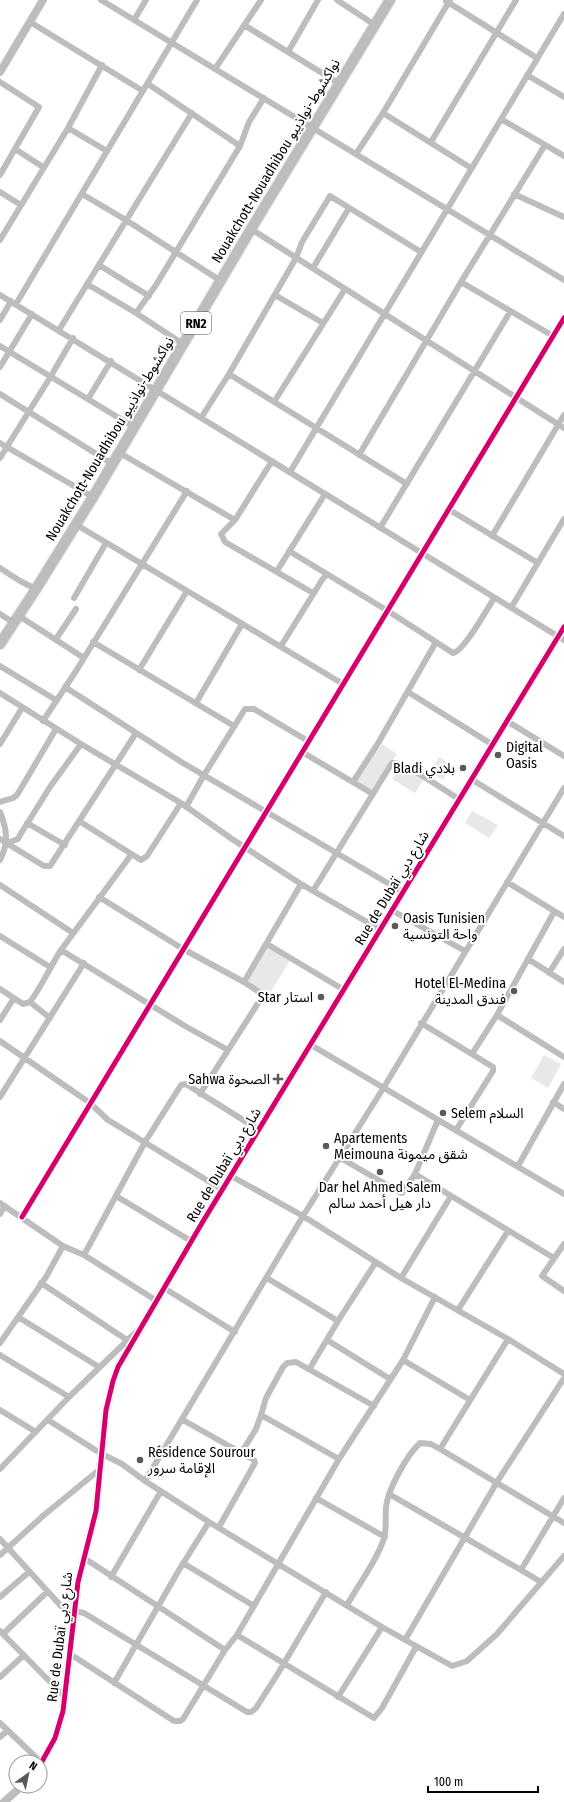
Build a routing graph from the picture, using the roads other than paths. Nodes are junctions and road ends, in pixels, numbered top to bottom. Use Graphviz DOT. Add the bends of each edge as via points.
graph roads {
  1 [pos="43,0"];
  2 [pos="101,0"];
  3 [pos="146,0"];
  4 [pos="197,0"];
  5 [pos="261,0"];
  6 [pos="318,0"];
  7 [pos="337,0"];
  8 [pos="390,0"];
  9 [pos="516,0"];
  10 [pos="448,1"];
  11 [pos="564,14"];
  12 [pos="134,20"];
  13 [pos="30,22"];
  14 [pos="244,25"];
  15 [pos="375,25"];
  16 [pos="497,33"];
  17 [pos="172,43"];
  18 [pos="288,52"];
  19 [pos="537,58"];
  20 [pos="102,65"];
  21 [pos="1,67"];
  22 [pos="215,69"];
  23 [pos="527,75"];
  24 [pos="0,82"];
  25 [pos="148,84"];
  26 [pos="340,84"];
  27 [pos="143,91"];
  28 [pos="564,97"];
  29 [pos="264,98"];
  30 [pos="192,113"];
  31 [pos="383,113"];
  32 [pos="501,119"];
  33 [pos="68,128"];
  34 [pos="313,128"];
  35 [pos="431,142"];
  36 [pos="545,145"];
  37 [pos="240,146"];
  38 [pos="15,149"];
  39 [pos="107,151"];
  40 [pos="356,154"];
  41 [pos="564,156"];
  42 [pos="43,167"];
  43 [pos="471,168"];
  44 [pos="0,175"];
  45 [pos="0,192"];
  46 [pos="82,194"];
  47 [pos="514,194"];
  48 [pos="21,205"];
  49 [pos="350,208"];
  50 [pos="446,209"];
  51 [pos="564,217"];
  52 [pos="126,220"];
  53 [pos="251,229"];
  54 [pos="489,235"];
  55 [pos="0,240"];
  56 [pos="175,252"];
  57 [pos="421,252"];
  58 [pos="296,258"];
  59 [pos="99,265"];
  60 [pos="312,268"];
  61 [pos="564,280"];
  62 [pos="221,281"];
  63 [pos="461,282"];
  64 [pos="87,284"];
  65 [pos="345,289"];
  66 [pos="275,294"];
  67 [pos="0,295"];
  68 [pos="149,296"];
  69 [pos="14,303"];
  70 [pos="510,312"];
  71 [pos="136,313"];
  72 [pos="32,314"];
  73 [pos="384,314"];
  74 [pos="564,318"];
  75 [pos="0,320"];
  76 [pos="323,323"];
  77 [pos="59,330"];
  78 [pos="553,336"];
  79 [pos="73,338"];
  80 [pos="426,340"];
  81 [pos="183,344"];
  82 [pos="0,346"];
  83 [pos="9,351"];
  84 [pos="111,361"];
  85 [pos="0,367"];
  86 [pos="475,371"];
  87 [pos="229,374"];
  88 [pos="51,376"];
  89 [pos="156,390"];
  90 [pos="0,394"];
  91 [pos="516,397"];
  92 [pos="88,399"];
  93 [pos="274,402"];
  94 [pos="28,411"];
  95 [pos="564,415"];
  96 [pos="201,418"];
  97 [pos="561,426"];
  98 [pos="134,427"];
  99 [pos="316,428"];
  100 [pos="0,443"];
  101 [pos="6,447"];
  102 [pos="118,452"];
  103 [pos="359,454"];
  104 [pos="0,458"];
  105 [pos="272,461"];
  106 [pos="111,463"];
  107 [pos="290,472"];
  108 [pos="406,484"];
  109 [pos="187,491"];
  110 [pos="325,494"];
  111 [pos="92,497"];
  112 [pos="448,509"];
  113 [pos="564,519"];
  114 [pos="235,520"];
  115 [pos="75,524"];
  116 [pos="380,528"];
  117 [pos="492,536"];
  118 [pos="106,543"];
  119 [pos="289,551"];
  120 [pos="422,553"];
  121 [pos="538,563"];
  122 [pos="141,564"];
  123 [pos="0,568"];
  124 [pos="277,571"];
  125 [pos="327,574"];
  126 [pos="36,589"];
  127 [pos="187,591"];
  128 [pos="314,593"];
  129 [pos="74,598"];
  130 [pos="494,598"];
  131 [pos="511,608"];
  132 [pos="76,609"];
  133 [pos="388,611"];
  134 [pos="0,614"];
  135 [pos="16,619"];
  136 [pos="242,624"];
  137 [pos="564,627"];
  138 [pos="561,638"];
  139 [pos="56,639"];
  140 [pos="93,642"];
  141 [pos="436,642"];
  142 [pos="0,644"];
  143 [pos="282,646"];
  144 [pos="84,658"];
  145 [pos="0,666"];
  146 [pos="139,670"];
  147 [pos="343,684"];
  148 [pos="65,688"];
  149 [pos="408,692"];
  150 [pos="0,693"];
  151 [pos="56,700"];
  152 [pos="196,703"];
  153 [pos="22,708"];
  154 [pos="43,721"];
  155 [pos="507,721"];
  156 [pos="234,726"];
  157 [pos="56,729"];
  158 [pos="136,733"];
  159 [pos="308,741"];
  160 [pos="0,744"];
  161 [pos="81,744"];
  162 [pos="493,745"];
  163 [pos="302,752"];
  164 [pos="564,756"];
  165 [pos="115,764"];
  166 [pos="204,775"];
  167 [pos="471,779"];
  168 [pos="353,782"];
  169 [pos="564,788"];
  170 [pos="373,794"];
  171 [pos="459,799"];
  172 [pos="0,802"];
  173 [pos="184,805"];
  174 [pos="0,812"];
  175 [pos="267,812"];
  176 [pos="79,821"];
  177 [pos="543,823"];
  178 [pos="27,824"];
  179 [pos="564,836"];
  180 [pos="0,839"];
  181 [pos="7,843"];
  182 [pos="65,845"];
  183 [pos="244,847"];
  184 [pos="338,854"];
  185 [pos="130,855"];
  186 [pos="0,860"];
  187 [pos="507,882"];
  188 [pos="301,884"];
  189 [pos="0,885"];
  190 [pos="314,891"];
  191 [pos="403,892"];
  192 [pos="99,897"];
  193 [pos="393,911"];
  194 [pos="554,912"];
  195 [pos="564,917"];
  196 [pos="381,930"];
  197 [pos="73,933"];
  198 [pos="0,936"];
  199 [pos="267,944"];
  200 [pos="564,949"];
  201 [pos="61,950"];
  202 [pos="183,950"];
  203 [pos="465,951"];
  204 [pos="528,959"];
  205 [pos="84,964"];
  206 [pos="50,967"];
  207 [pos="549,973"];
  208 [pos="244,982"];
  209 [pos="564,982"];
  210 [pos="0,989"];
  211 [pos="344,990"];
  212 [pos="14,998"];
  213 [pos="30,1002"];
  214 [pos="150,1004"];
  215 [pos="497,1015"];
  216 [pos="50,1018"];
  217 [pos="0,1020"];
  218 [pos="421,1023"];
  219 [pos="0,1041"];
  220 [pos="311,1045"];
  221 [pos="228,1050"];
  222 [pos="472,1054"];
  223 [pos="25,1057"];
  224 [pos="564,1057"];
  225 [pos="564,1084"];
  226 [pos="384,1087"];
  227 [pos="200,1094"];
  228 [pos="0,1097"];
  229 [pos="553,1102"];
  230 [pos="90,1103"];
  231 [pos="564,1108"];
  232 [pos="438,1120"];
  233 [pos="259,1130"];
  234 [pos="456,1130"];
  235 [pos="145,1142"];
  236 [pos="339,1157"];
  237 [pos="518,1166"];
  238 [pos="414,1174"];
  239 [pos="231,1176"];
  240 [pos="223,1190"];
  241 [pos="564,1194"];
  242 [pos="116,1196"];
  243 [pos="451,1196"];
  244 [pos="2,1204"];
  245 [pos="0,1214"];
  246 [pos="303,1216"];
  247 [pos="22,1217"];
  248 [pos="508,1231"];
  249 [pos="191,1242"];
  250 [pos="564,1244"];
  251 [pos="63,1246"];
  252 [pos="84,1255"];
  253 [pos="554,1258"];
  254 [pos="376,1262"];
  255 [pos="267,1278"];
  256 [pos="401,1278"];
  257 [pos="42,1283"];
  258 [pos="164,1288"];
  259 [pos="564,1291"];
  260 [pos="435,1297"];
  261 [pos="157,1301"];
  262 [pos="458,1310"];
  263 [pos="18,1317"];
  264 [pos="338,1321"];
  265 [pos="139,1330"];
  266 [pos="235,1332"];
  267 [pos="508,1339"];
  268 [pos="127,1340"];
  269 [pos="327,1340"];
  270 [pos="0,1343"];
  271 [pos="0,1355"];
  272 [pos="403,1360"];
  273 [pos="99,1367"];
  274 [pos="310,1368"];
  275 [pos="564,1374"];
  276 [pos="564,1378"];
  277 [pos="390,1379"];
  278 [pos="69,1397"];
  279 [pos="470,1400"];
  280 [pos="374,1406"];
  281 [pos="0,1410"];
  282 [pos="261,1415"];
  283 [pos="48,1420"];
  284 [pos="182,1420"];
  285 [pos="36,1432"];
  286 [pos="440,1449"];
  287 [pos="100,1453"];
  288 [pos="241,1453"];
  289 [pos="339,1459"];
  290 [pos="0,1469"];
  291 [pos="99,1470"];
  292 [pos="145,1481"];
  293 [pos="498,1482"];
  294 [pos="161,1491"];
  295 [pos="389,1494"];
  296 [pos="316,1498"];
  297 [pos="564,1498"];
  298 [pos="554,1516"];
  299 [pos="209,1522"];
  300 [pos="564,1523"];
  301 [pos="219,1527"];
  302 [pos="385,1537"];
  303 [pos="464,1537"];
  304 [pos="0,1539"];
  305 [pos="8,1548"];
  306 [pos="0,1555"];
  307 [pos="564,1556"];
  308 [pos="84,1558"];
  309 [pos="183,1563"];
  310 [pos="279,1563"];
  311 [pos="521,1570"];
  312 [pos="29,1572"];
  313 [pos="111,1577"];
  314 [pos="541,1582"];
  315 [pos="47,1592"];
  316 [pos="326,1592"];
  317 [pos="0,1597"];
  318 [pos="347,1605"];
  319 [pos="254,1606"];
  320 [pos="157,1607"];
  321 [pos="74,1611"];
  322 [pos="382,1627"];
  323 [pos="1,1633"];
  324 [pos="237,1635"];
  325 [pos="405,1640"];
  326 [pos="136,1646"];
  327 [pos="416,1647"];
  328 [pos="225,1650"];
  329 [pos="70,1654"];
  330 [pos="24,1655"];
  331 [pos="284,1664"];
  332 [pos="0,1678"];
  333 [pos="114,1683"];
  334 [pos="203,1686"];
  335 [pos="338,1696"];
  336 [pos="65,1697"];
  337 [pos="0,1723"];
  338 [pos="7,1731"];
  339 [pos="0,1737"];
  340 [pos="31,1754"];
  341 [pos="47,1754"];
  342 [pos="13,1794"];
  343 [pos="4,1802"];
  1 -- 13 [label="street"];
  2 -- 12 [label="street"];
  3 -- 12 [label="street"];
  4 -- 17 [label="street"];
  5 -- 14 [label="street"];
  6 -- 18 [label="street"];
  7 -- 15 [label="street"];
  8 -- 15 [label="highway, Nouakchott-Nouadhibou نواكشوط-نواذيبو / RN2"];
  9 -- 16 [label="street"];
  10 -- 16 [label="street"];
  10 -- 31 [label="street"];
  11 -- 19 [label="street"];
  12 -- 17 [label="street"];
  13 -- 20 [label="street"];
  13 -- 21 [label="street"];
  14 -- 18 [label="street"];
  14 -- 22 [label="street"];
  15 -- 26 [label="highway, Nouakchott-Nouadhibou نواكشوط-نواذيبو / RN2"];
  16 -- 19 [label="street"];
  16 -- 35 [label="street"];
  17 -- 22 [label="street"];
  17 -- 25 [label="street"];
  18 -- 26 [label="street"];
  19 -- 23 [label="street"];
  20 -- 27 [label="street"];
  20 -- 33 [label="street"];
  22 -- 29 [label="street"];
  23 -- 28 [label="street"];
  23 -- 32 [label="street"];
  24 -- 38 [label="street" via="39,107"];
  25 -- 27 [label="street"];
  25 -- 30 [label="street"];
  26 -- 34 [label="highway, Nouakchott-Nouadhibou نواكشوط-نواذيبو / RN2"];
  27 -- 39 [label="street"];
  29 -- 34 [label="street"];
  29 -- 37 [label="street" via="249,122"];
  30 -- 37 [label="street"];
  30 -- 52 [label="street"];
  31 -- 35 [label="street"];
  31 -- 40 [label="street"];
  32 -- 36 [label="street"];
  32 -- 43 [label="street"];
  33 -- 39 [label="street"];
  33 -- 42 [label="street"];
  34 -- 40 [label="street"];
  34 -- 53 [label="highway, Nouakchott-Nouadhibou نواكشوط-نواذيبو / RN2"];
  35 -- 43 [label="street"];
  36 -- 41 [label="street"];
  36 -- 47 [label="street"];
  37 -- 56 [label="street"];
  38 -- 42 [label="street"];
  38 -- 44 [label="street"];
  39 -- 46 [label="street"];
  40 -- 50 [label="street"];
  42 -- 48 [label="street"];
  43 -- 50 [label="street"];
  45 -- 48 [label="street"];
  46 -- 52 [label="street"];
  46 -- 69 [label="street"];
  47 -- 51 [label="street"];
  47 -- 54 [label="street"];
  48 -- 55 [label="street"];
  49 -- 57 [label="street"];
  49 -- 58 [label="street" via="332,196 329,197 302,242"];
  49 -- 60 [label="street"];
  50 -- 54 [label="street"];
  50 -- 57 [label="street"];
  52 -- 56 [label="street"];
  52 -- 59 [label="street"];
  53 -- 58 [label="street"];
  53 -- 62 [label="highway, Nouakchott-Nouadhibou نواكشوط-نواذيبو / RN2"];
  54 -- 61 [label="street"];
  54 -- 63 [label="street"];
  56 -- 62 [label="street"];
  56 -- 68 [label="street"];
  57 -- 73 [label="street"];
  58 -- 60 [label="street"];
  58 -- 66 [label="street"];
  59 -- 64 [label="street"];
  59 -- 68 [label="street"];
  60 -- 65 [label="street"];
  62 -- 81 [label="highway, Nouakchott-Nouadhibou نواكشوط-نواذيبو / RN2"];
  63 -- 70 [label="street"];
  63 -- 80 [label="street"];
  64 -- 71 [label="street"];
  64 -- 77 [label="street"];
  65 -- 73 [label="street"];
  65 -- 76 [label="street"];
  66 -- 76 [label="street"];
  66 -- 87 [label="street"];
  67 -- 69 [label="street"];
  68 -- 71 [label="street"];
  69 -- 72 [label="street"];
  69 -- 75 [label="street"];
  70 -- 78 [label="street"];
  70 -- 86 [label="street"];
  71 -- 81 [label="street"];
  72 -- 77 [label="street"];
  72 -- 83 [label="street"];
  73 -- 80 [label="street"];
  73 -- 99 [label="street"];
  74 -- 78 [label="street"];
  76 -- 93 [label="street"];
  77 -- 79 [label="street"];
  78 -- 91 [label="street"];
  79 -- 84 [label="street"];
  79 -- 88 [label="street"];
  80 -- 86 [label="street"];
  80 -- 103 [label="street"];
  81 -- 89 [label="highway, Nouakchott-Nouadhibou نواكشوط-نواذيبو / RN2"];
  82 -- 83 [label="street"];
  83 -- 85 [label="street"];
  83 -- 88 [label="street"];
  84 -- 89 [label="street"];
  84 -- 92 [label="street"];
  86 -- 91 [label="street"];
  86 -- 108 [label="street"];
  87 -- 93 [label="street"];
  87 -- 96 [label="street"];
  88 -- 92 [label="street"];
  88 -- 94 [label="street"];
  89 -- 96 [label="street"];
  89 -- 98 [label="highway, Nouakchott-Nouadhibou نواكشوط-نواذيبو / RN2"];
  90 -- 94 [label="street"];
  91 -- 97 [label="street"];
  91 -- 112 [label="street"];
  92 -- 98 [label="street"];
  93 -- 99 [label="street"];
  94 -- 101 [label="street"];
  94 -- 106 [label="street"];
  95 -- 97 [label="street"];
  96 -- 105 [label="street"];
  97 -- 117 [label="street"];
  98 -- 102 [label="highway, Nouakchott-Nouadhibou نواكشوط-نواذيبو / RN2"];
  99 -- 103 [label="street"];
  99 -- 107 [label="street"];
  100 -- 101 [label="street"];
  101 -- 104 [label="street"];
  101 -- 111 [label="street"];
  102 -- 106 [label="highway, Nouakchott-Nouadhibou نواكشوط-نواذيبو / RN2"];
  102 -- 109 [label="street"];
  103 -- 108 [label="street"];
  105 -- 107 [label="street"];
  105 -- 114 [label="street"];
  106 -- 111 [label="highway, Nouakchott-Nouadhibou نواكشوط-نواذيبو / RN2"];
  107 -- 110 [label="street"];
  108 -- 116 [label="street"];
  109 -- 114 [label="street"];
  109 -- 122 [label="street"];
  110 -- 116 [label="street"];
  110 -- 119 [label="street"];
  111 -- 115 [label="highway, Nouakchott-Nouadhibou نواكشوط-نواذيبو / RN2"];
  112 -- 117 [label="street"];
  112 -- 120 [label="street"];
  113 -- 121 [label="street"];
  114 -- 124 [label="street" via="221,534 225,542"];
  115 -- 118 [label="street"];
  115 -- 126 [label="highway, Nouakchott-Nouadhibou نواكشوط-نواذيبو / RN2"];
  116 -- 120 [label="street"];
  117 -- 121 [label="street"];
  118 -- 122 [label="street"];
  118 -- 129 [label="street"];
  119 -- 124 [label="street"];
  119 -- 125 [label="street"];
  120 -- 130 [label="street"];
  120 -- 133 [label="street"];
  121 -- 131 [label="street"];
  122 -- 127 [label="street"];
  122 -- 140 [label="street"];
  123 -- 126 [label="street"];
  124 -- 128 [label="street"];
  125 -- 128 [label="street"];
  125 -- 133 [label="street"];
  126 -- 135 [label="highway, Nouakchott-Nouadhibou نواكشوط-نواذيبو / RN2"];
  127 -- 136 [label="street"];
  127 -- 146 [label="street"];
  128 -- 143 [label="street"];
  130 -- 131 [label="street"];
  130 -- 141 [label="street" via="456,653"];
  131 -- 138 [label="street"];
  132 -- 139 [label="street"];
  133 -- 141 [label="street"];
  133 -- 147 [label="street"];
  134 -- 135 [label="street"];
  135 -- 139 [label="street"];
  135 -- 142 [label="highway, Nouakchott-Nouadhibou نواكشوط-نواذيبو / RN2"];
  136 -- 143 [label="street"];
  136 -- 152 [label="street"];
  137 -- 138 [label="street, Rue de Dubaï شارع دبي"];
  138 -- 155 [label="street, Rue de Dubaï شارع دبي"];
  139 -- 144 [label="street"];
  140 -- 144 [label="street"];
  140 -- 146 [label="street"];
  141 -- 149 [label="street"];
  143 -- 147 [label="street"];
  144 -- 148 [label="street"];
  145 -- 151 [label="street"];
  146 -- 152 [label="street"];
  147 -- 159 [label="street"];
  148 -- 151 [label="street"];
  148 -- 158 [label="street"];
  149 -- 162 [label="street"];
  149 -- 168 [label="street"];
  150 -- 153 [label="street"];
  151 -- 154 [label="street"];
  152 -- 156 [label="street"];
  153 -- 154 [label="street"];
  153 -- 160 [label="street"];
  154 -- 157 [label="street"];
  155 -- 162 [label="street, Rue de Dubaï شارع دبي"];
  155 -- 164 [label="street"];
  156 -- 159 [label="street" via="245,709 254,709"];
  156 -- 166 [label="street"];
  157 -- 161 [label="street"];
  157 -- 172 [label="street" via="17,795"];
  158 -- 165 [label="street"];
  158 -- 166 [label="street"];
  159 -- 163 [label="street"];
  161 -- 165 [label="street"];
  161 -- 178 [label="street"];
  162 -- 167 [label="street, Rue de Dubaï شارع دبي"];
  163 -- 168 [label="street"];
  163 -- 175 [label="street"];
  165 -- 173 [label="street"];
  165 -- 176 [label="street"];
  166 -- 173 [label="street"];
  166 -- 175 [label="street"];
  167 -- 171 [label="street, Rue de Dubaï شارع دبي"];
  167 -- 177 [label="street"];
  168 -- 170 [label="street"];
  169 -- 177 [label="street"];
  170 -- 171 [label="street" via="392,763 398,763"];
  170 -- 184 [label="street"];
  171 -- 191 [label="street, Rue de Dubaï شارع دبي"];
  173 -- 183 [label="street"];
  173 -- 185 [label="street" via="147,856 141,860"];
  174 -- 181 [label="street" via="6,828"];
  175 -- 183 [label="street"];
  175 -- 184 [label="street"];
  176 -- 182 [label="street"];
  176 -- 185 [label="street"];
  177 -- 179 [label="street"];
  177 -- 187 [label="street"];
  178 -- 181 [label="street" via="18,838"];
  178 -- 182 [label="street"];
  180 -- 181 [label="street"];
  181 -- 182 [label="street" via="44,866 50,866"];
  181 -- 186 [label="street"];
  183 -- 188 [label="street"];
  183 -- 202 [label="street"];
  184 -- 190 [label="street"];
  184 -- 191 [label="street"];
  185 -- 192 [label="street"];
  187 -- 194 [label="street"];
  187 -- 203 [label="street"];
  188 -- 190 [label="street"];
  188 -- 199 [label="street"];
  189 -- 197 [label="street"];
  190 -- 196 [label="street"];
  191 -- 193 [label="street, Rue de Dubaï شارع دبي"];
  192 -- 197 [label="street"];
  192 -- 202 [label="street"];
  193 -- 196 [label="street, Rue de Dubaï شارع دبي"];
  193 -- 203 [label="street"];
  194 -- 195 [label="street"];
  194 -- 204 [label="street"];
  196 -- 211 [label="street, Rue de Dubaï شارع دبي"];
  197 -- 201 [label="street"];
  198 -- 206 [label="street"];
  199 -- 208 [label="street"];
  199 -- 211 [label="street"];
  200 -- 207 [label="street"];
  201 -- 205 [label="street"];
  201 -- 206 [label="street"];
  202 -- 208 [label="street"];
  202 -- 214 [label="street"];
  203 -- 218 [label="street"];
  204 -- 207 [label="street"];
  204 -- 215 [label="street"];
  205 -- 214 [label="street"];
  205 -- 216 [label="street"];
  206 -- 213 [label="street"];
  207 -- 209 [label="street"];
  208 -- 221 [label="street" via="261,993 262,997"];
  210 -- 212 [label="street"];
  211 -- 220 [label="street, Rue de Dubaï شارع دبي"];
  212 -- 213 [label="street" via="23,1004"];
  212 -- 217 [label="street"];
  213 -- 216 [label="street"];
  214 -- 221 [label="street"];
  214 -- 230 [label="street"];
  215 -- 222 [label="street"];
  215 -- 224 [label="street"];
  216 -- 223 [label="street"];
  218 -- 222 [label="street"];
  218 -- 226 [label="street"];
  219 -- 223 [label="street"];
  220 -- 226 [label="street"];
  220 -- 233 [label="street, Rue de Dubaï شارع دبي"];
  221 -- 227 [label="street"];
  222 -- 234 [label="street" via="490,1065 493,1071"];
  223 -- 228 [label="street"];
  223 -- 230 [label="street"];
  225 -- 229 [label="street"];
  226 -- 232 [label="street"];
  226 -- 236 [label="street"];
  227 -- 233 [label="street"];
  227 -- 235 [label="street" via="186,1084 180,1086"];
  229 -- 231 [label="street"];
  229 -- 237 [label="street"];
  230 -- 235 [label="street" via="108,1120"];
  230 -- 247 [label="street"];
  232 -- 234 [label="street"];
  232 -- 238 [label="street"];
  233 -- 239 [label="street, Rue de Dubaï شارع دبي"];
  234 -- 237 [label="street"];
  235 -- 240 [label="street"];
  235 -- 242 [label="street"];
  236 -- 238 [label="street" via="400,1192 405,1191"];
  236 -- 246 [label="street"];
  237 -- 241 [label="street"];
  238 -- 243 [label="street"];
  239 -- 240 [label="street, Rue de Dubaï شارع دبي"];
  239 -- 246 [label="street"];
  240 -- 249 [label="street, Rue de Dubaï شارع دبي"];
  242 -- 249 [label="street"];
  242 -- 252 [label="street"];
  243 -- 248 [label="street"];
  243 -- 256 [label="street"];
  244 -- 245 [label="street"];
  244 -- 247 [label="street"];
  246 -- 254 [label="street"];
  246 -- 255 [label="street"];
  247 -- 251 [label="street"];
  248 -- 253 [label="street"];
  248 -- 262 [label="street"];
  249 -- 258 [label="street, Rue de Dubaï شارع دبي"];
  250 -- 253 [label="street"];
  251 -- 252 [label="street"];
  251 -- 257 [label="street"];
  252 -- 261 [label="street"];
  253 -- 259 [label="street" via="542,1276"];
  254 -- 256 [label="street"];
  254 -- 264 [label="street"];
  255 -- 264 [label="street"];
  255 -- 266 [label="street"];
  256 -- 260 [label="street"];
  257 -- 263 [label="street"];
  257 -- 268 [label="street"];
  258 -- 261 [label="street, Rue de Dubaï شارع دبي"];
  258 -- 266 [label="street"];
  260 -- 262 [label="street"];
  260 -- 272 [label="street"];
  261 -- 265 [label="street, Rue de Dubaï شارع دبي"];
  262 -- 267 [label="street"];
  263 -- 270 [label="street"];
  263 -- 273 [label="street"];
  264 -- 269 [label="street"];
  265 -- 268 [label="street"];
  265 -- 287 [label="street, Rue de Dubaï شارع دبي" via="113,1381"];
  266 -- 284 [label="street"];
  267 -- 275 [label="street"];
  267 -- 279 [label="street"];
  268 -- 273 [label="street"];
  269 -- 274 [label="street"];
  269 -- 277 [label="street"];
  271 -- 278 [label="street"];
  272 -- 277 [label="street"];
  272 -- 279 [label="street"];
  273 -- 278 [label="street"];
  274 -- 280 [label="street"];
  274 -- 282 [label="street" via="296,1362 287,1363 266,1398"];
  276 -- 293 [label="street"];
  277 -- 280 [label="street"];
  278 -- 283 [label="street"];
  279 -- 286 [label="street"];
  280 -- 289 [label="street"];
  281 -- 285 [label="street"];
  282 -- 288 [label="street" via="256,1429"];
  282 -- 289 [label="street"];
  283 -- 285 [label="street"];
  283 -- 287 [label="street"];
  284 -- 288 [label="street"];
  284 -- 292 [label="street"];
  285 -- 290 [label="street"];
  286 -- 293 [label="street"];
  286 -- 295 [label="street" via="431,1444 420,1443 409,1456"];
  287 -- 291 [label="street, Rue de Dubaï شارع دبي"];
  287 -- 292 [label="street" via="122,1464"];
  288 -- 301 [label="street" via="255,1463"];
  289 -- 296 [label="street"];
  291 -- 305 [label="street"];
  291 -- 308 [label="street, Rue de Dubaï شارع دبي" via="96,1510"];
  292 -- 294 [label="street"];
  293 -- 298 [label="street"];
  293 -- 303 [label="street"];
  294 -- 299 [label="street"];
  294 -- 313 [label="street"];
  295 -- 302 [label="street"];
  295 -- 303 [label="street"];
  296 -- 302 [label="street"];
  296 -- 310 [label="street"];
  297 -- 298 [label="street"];
  298 -- 300 [label="street"];
  298 -- 311 [label="street"];
  299 -- 301 [label="street"];
  299 -- 309 [label="street"];
  301 -- 310 [label="street"];
  302 -- 318 [label="street"];
  303 -- 311 [label="street"];
  303 -- 325 [label="street"];
  304 -- 305 [label="street"];
  305 -- 306 [label="street"];
  305 -- 312 [label="street"];
  307 -- 314 [label="street"];
  308 -- 313 [label="street"];
  308 -- 321 [label="street, Rue de Dubaï شارع دبي"];
  309 -- 319 [label="street"];
  309 -- 320 [label="street"];
  310 -- 316 [label="street"];
  310 -- 319 [label="street"];
  311 -- 314 [label="street"];
  312 -- 315 [label="street"];
  312 -- 317 [label="street"];
  313 -- 320 [label="street"];
  314 -- 327 [label="street" via="512,1618 467,1661 452,1666"];
  315 -- 321 [label="street" via="61,1606"];
  315 -- 323 [label="street"];
  316 -- 318 [label="street"];
  316 -- 331 [label="street"];
  318 -- 322 [label="street"];
  319 -- 324 [label="street"];
  320 -- 326 [label="street"];
  320 -- 328 [label="street"];
  321 -- 326 [label="street" via="84,1613"];
  321 -- 329 [label="street, Rue de Dubaï شارع دبي"];
  322 -- 325 [label="street"];
  322 -- 335 [label="street"];
  323 -- 330 [label="street"];
  324 -- 328 [label="street"];
  324 -- 331 [label="street"];
  325 -- 327 [label="street"];
  326 -- 333 [label="street"];
  326 -- 334 [label="street"];
  327 -- 335 [label="street" via="374,1718"];
  328 -- 334 [label="street"];
  329 -- 333 [label="street"];
  329 -- 336 [label="street, Rue de Dubaï شارع دبي"];
  330 -- 332 [label="street"];
  330 -- 336 [label="street"];
  331 -- 334 [label="street" via="251,1712"];
  331 -- 335 [label="street"];
  333 -- 334 [label="street" via="178,1721 183,1719"];
  336 -- 341 [label="street, Rue de Dubaï شارع دبي" via="60,1725"];
  337 -- 338 [label="street"];
  338 -- 339 [label="street"];
  338 -- 340 [label="street"];
  342 -- 343 [label="street"];
}
